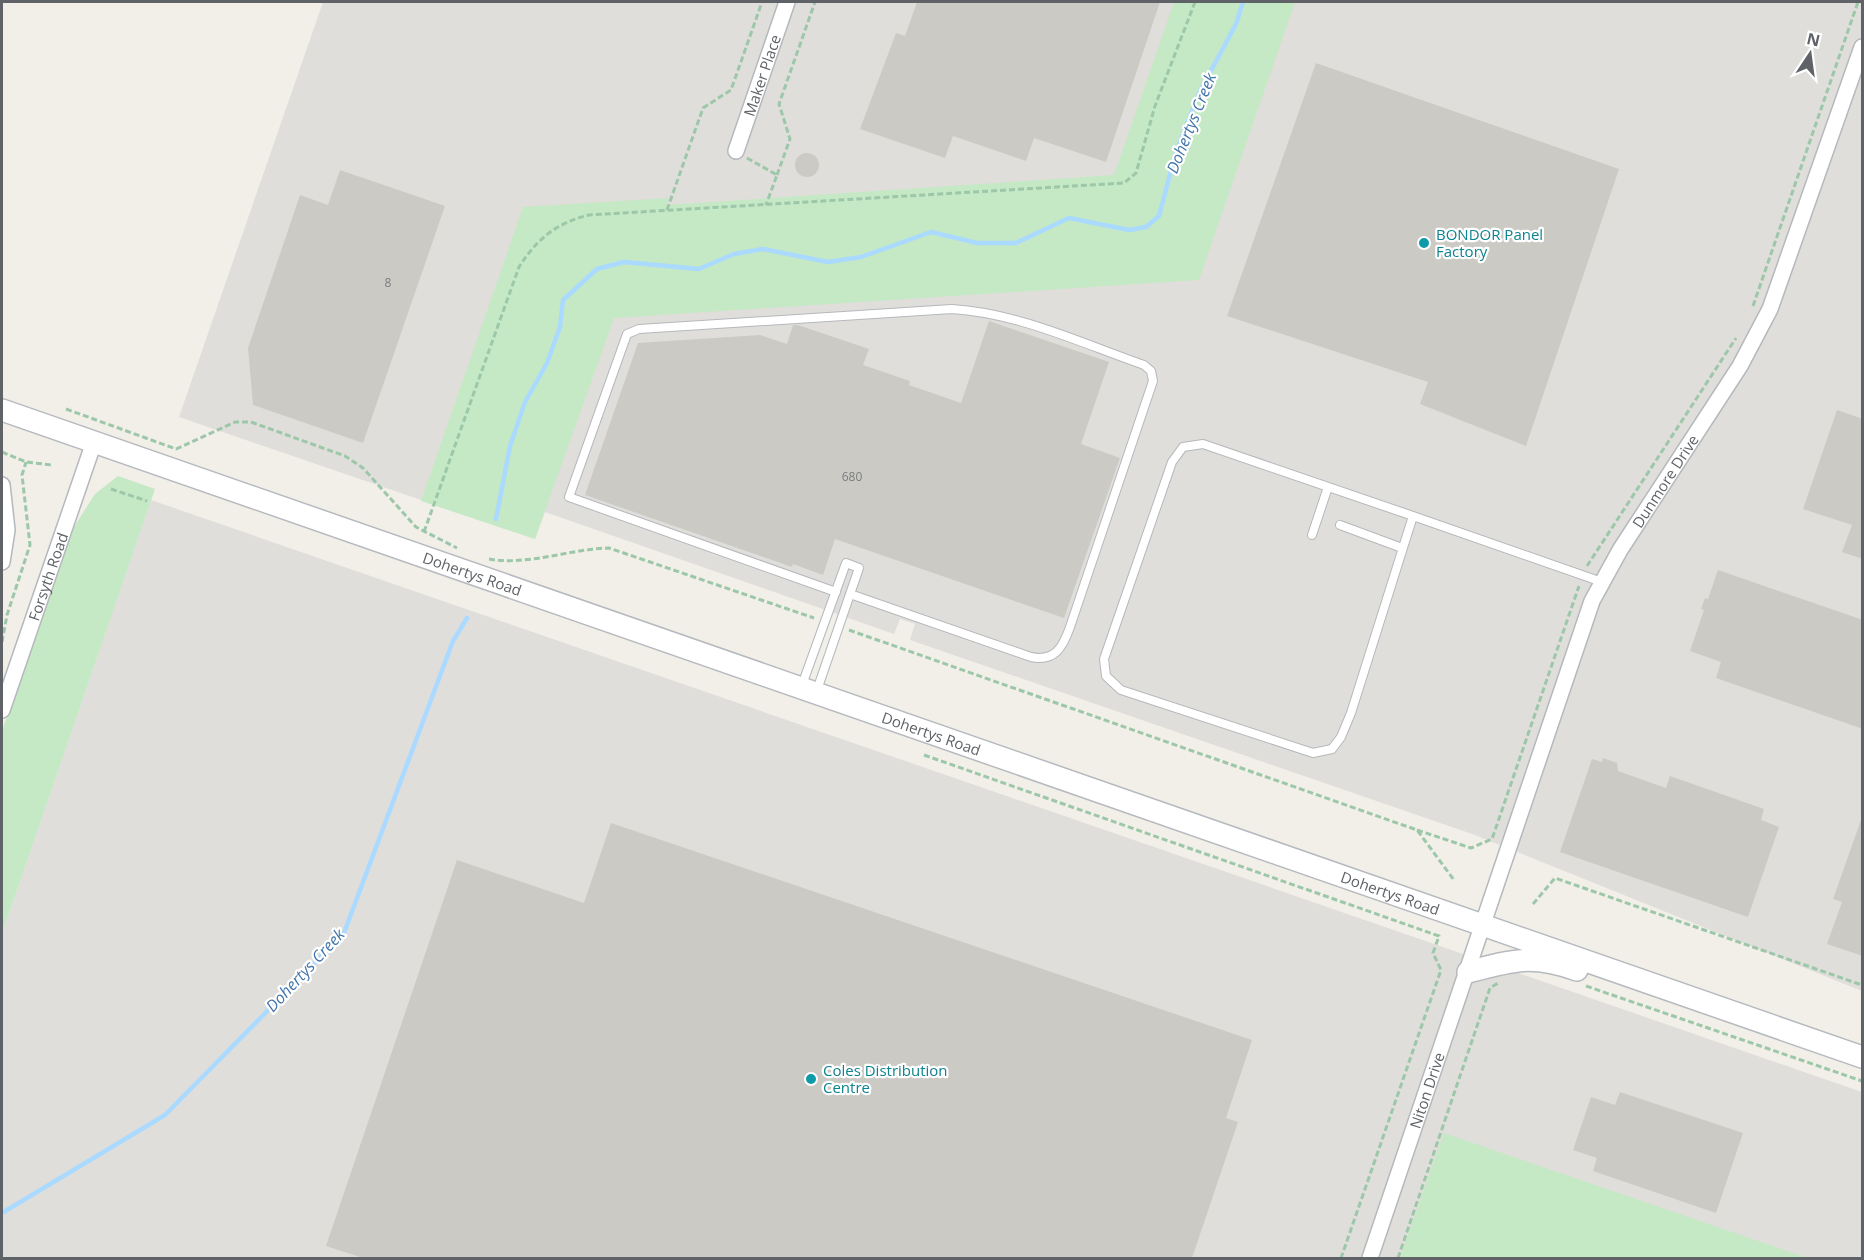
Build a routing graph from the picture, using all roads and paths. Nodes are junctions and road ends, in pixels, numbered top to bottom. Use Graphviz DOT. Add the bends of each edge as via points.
graph roads {
  1 [pos="762,2"];
  2 [pos="788,2"];
  3 [pos="815,2"];
  4 [pos="1195,2"];
  5 [pos="1858,2"];
  6 [pos="1863,47"];
  7 [pos="736,151"];
  8 [pos="777,175"];
  9 [pos="766,206"];
  10 [pos="667,211"];
  11 [pos="1753,307"];
  12 [pos="1742,328"];
  13 [pos="66,409"];
  14 [pos="2,410"];
  15 [pos="94,442"];
  16 [pos="2,452"];
  17 [pos="51,465"];
  18 [pos="2,485"];
  19 [pos="1328,487"];
  20 [pos="111,489"];
  21 [pos="147,501"];
  22 [pos="1413,516"];
  23 [pos="1340,525"];
  24 [pos="424,532"];
  25 [pos="1312,535"];
  26 [pos="1402,548"];
  27 [pos="466,551"];
  28 [pos="483,557"];
  29 [pos="2,562"];
  30 [pos="1583,575"];
  31 [pos="1602,582"];
  32 [pos="836,592"];
  33 [pos="850,594"];
  34 [pos="825,622"];
  35 [pos="838,627"];
  36 [pos="809,689"];
  37 [pos="2,710"];
  38 [pos="924,755"];
  39 [pos="1417,830"];
  40 [pos="1454,879"];
  41 [pos="1533,904"];
  42 [pos="1485,924"];
  43 [pos="1468,972"];
  44 [pos="1500,982"];
  45 [pos="1577,982"];
  46 [pos="1863,984"];
  47 [pos="1782,1029"];
  48 [pos="1863,1057"];
  49 [pos="1863,1081"];
  50 [pos="1341,1258"];
  51 [pos="1370,1258"];
  52 [pos="1398,1258"];
  1 -- 10 [label="path" via="731,90 703,108"];
  2 -- 7 [label="street, Maker Place"];
  3 -- 8 [label="path" via="779,104 790,139"];
  4 -- 9 [label="path" via="1155,106 1136,173 1124,183"];
  5 -- 11 [label="path"];
  6 -- 31 [label="street, Dunmore Drive" via="1770,309 1740,366"];
  7 -- 8 [label="path"];
  8 -- 9 [label="path"];
  9 -- 10 [label="path"];
  10 -- 24 [label="path" via="589,215 568,220 532,247 519,267"];
  12 -- 30 [label="path"];
  13 -- 24 [label="path" via="176,449 235,422 251,422 345,456 363,468 395,506"];
  14 -- 15 [label="main road, Dohertys Road"];
  15 -- 36 [label="main road, Dohertys Road"];
  15 -- 37 [label="street, Forsyth Road"];
  16 -- 17 [label="path" via="26,462"];
  18 -- 29 [label="street" via="7,530"];
  19 -- 22 [label="lane"];
  19 -- 25 [label="lane"];
  19 -- 26 [label="lane" via="1203,444 1183,447 1172,462 1104,659 1106,676 1121,690 1297,750 1312,753 1332,749 1351,713"];
  20 -- 21 [label="path"];
  22 -- 26 [label="lane"];
  22 -- 30 [label="lane"];
  23 -- 26 [label="lane"];
  24 -- 27 [label="path"];
  28 -- 34 [label="path" via="510,561 609,548"];
  30 -- 31 [label="lane"];
  30 -- 39 [label="path" via="1492,839 1471,848"];
  31 -- 42 [label="street, Dunmore Drive" via="1592,601"];
  32 -- 33 [label="lane" via="846,563 859,568"];
  32 -- 33 [label="lane" via="569,497 627,334 639,329 969,310 1019,321 1144,365 1151,371 1153,381 1093,560 1065,643 1056,654 1031,657"];
  32 -- 34 [label="lane"];
  33 -- 35 [label="lane"];
  34 -- 36 [label="lane"];
  35 -- 36 [label="lane"];
  35 -- 39 [label="path"];
  36 -- 42 [label="main road, Dohertys Road"];
  38 -- 50 [label="path" via="1439,936 1433,953 1441,970"];
  39 -- 40 [label="path"];
  41 -- 46 [label="path" via="1555,878"];
  42 -- 43 [label="street, Niton Drive"];
  42 -- 47 [label="main road, Dohertys Road"];
  43 -- 47 [label="main road" via="1518,959 1558,963 1721,1022"];
  43 -- 51 [label="street, Niton Drive"];
  44 -- 52 [label="path" via="1490,988"];
  45 -- 49 [label="path"];
  47 -- 48 [label="main road, Dohertys Road"];
}
